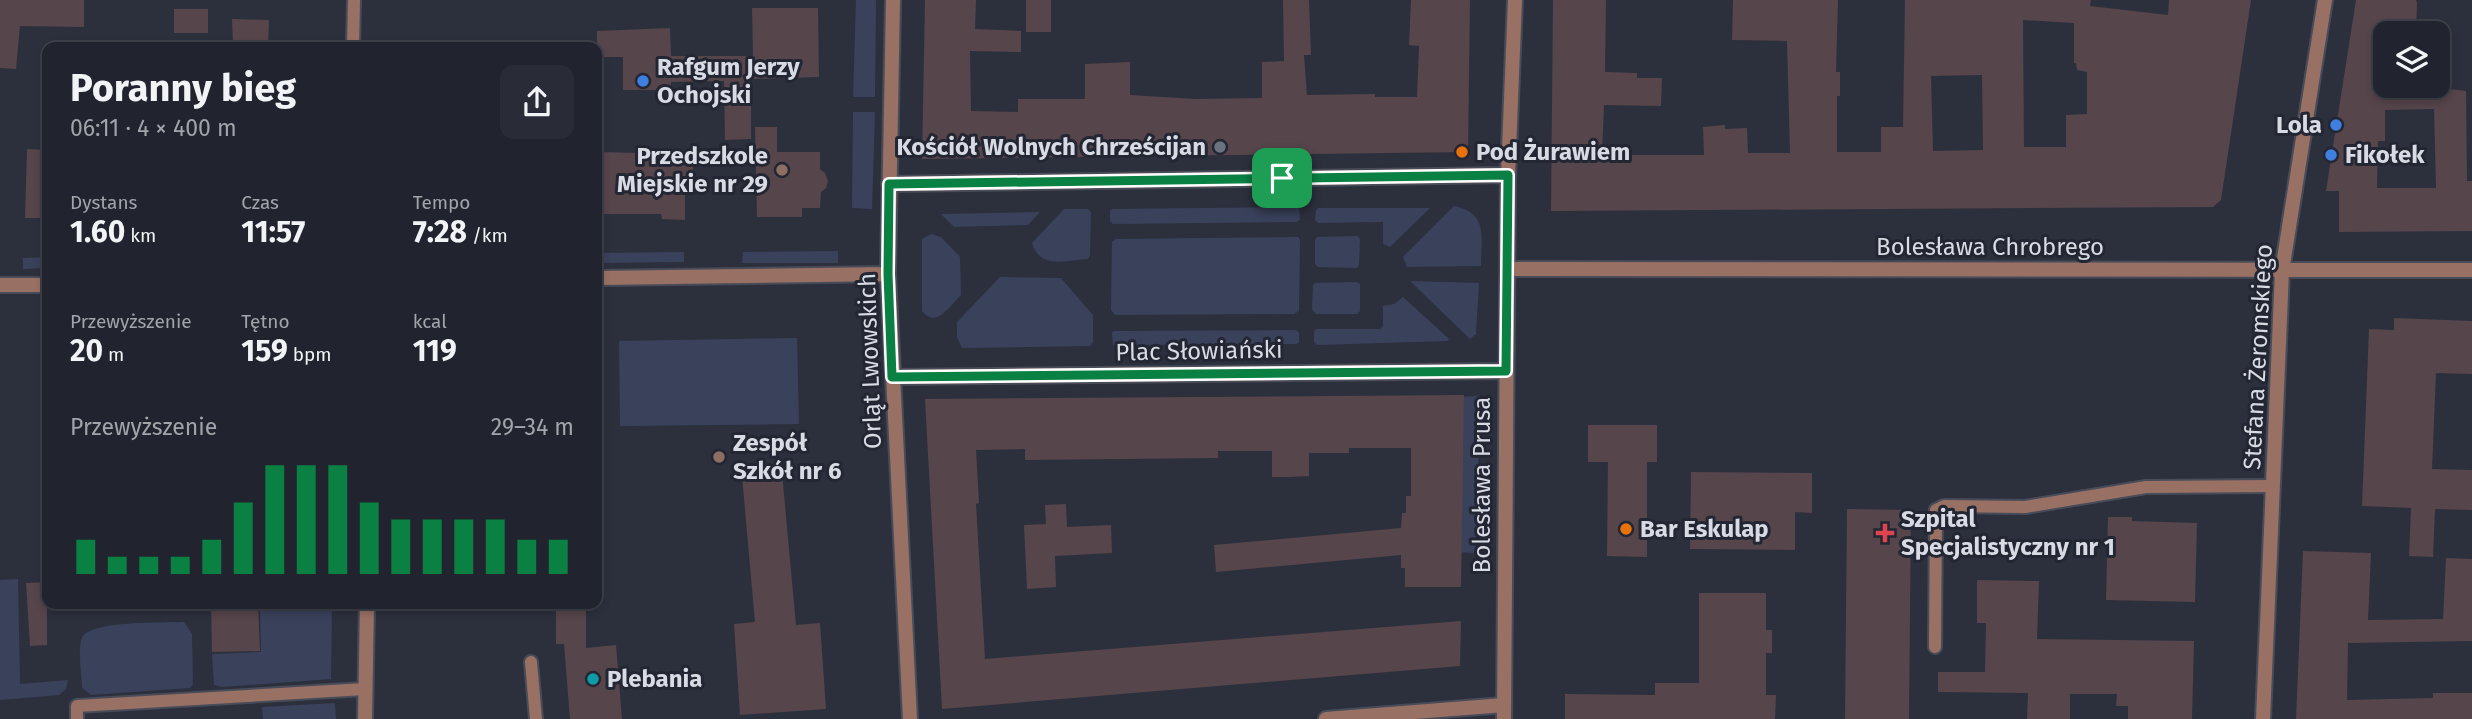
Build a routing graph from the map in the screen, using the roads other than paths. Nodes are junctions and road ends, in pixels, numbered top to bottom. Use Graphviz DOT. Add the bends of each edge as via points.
graph roads {
  1 [pos="354,0"];
  2 [pos="893,0"];
  3 [pos="1515,0"];
  4 [pos="2325,0"];
  5 [pos="353,42"];
  6 [pos="1508,175"];
  7 [pos="889,184"];
  8 [pos="1508,269"];
  9 [pos="2472,270"];
  10 [pos="2282,271"];
  11 [pos="888,274"];
  12 [pos="602,278"];
  13 [pos="0,285"];
  14 [pos="42,285"];
  15 [pos="1506,371"];
  16 [pos="892,377"];
  17 [pos="2273,486"];
  18 [pos="367,609"];
  19 [pos="1935,647"];
  20 [pos="531,662"];
  21 [pos="365,689"];
  22 [pos="1504,712"];
  23 [pos="77,719"];
  24 [pos="365,719"];
  25 [pos="536,719"];
  26 [pos="910,719"];
  27 [pos="1326,719"];
  28 [pos="2263,719"];
  1 -- 5 [label="lane"];
  2 -- 7 [label="street, Orląt Lwowskich"];
  3 -- 6 [label="street, Bolesława Prusa"];
  4 -- 10 [label="street, Stefana Żeromskiego"];
  6 -- 7 [label="street"];
  6 -- 8 [label="street, Bolesława Prusa"];
  7 -- 11 [label="street, Orląt Lwowskich"];
  8 -- 10 [label="street, Bolesława Chrobrego"];
  8 -- 15 [label="street, Bolesława Prusa"];
  9 -- 10 [label="street, Bolesława Chrobrego"];
  10 -- 17 [label="street, Stefana Żeromskiego"];
  11 -- 12 [label="street"];
  11 -- 16 [label="street, Orląt Lwowskich"];
  13 -- 14 [label="street"];
  15 -- 16 [label="street, Plac Słowiański"];
  15 -- 22 [label="street, Bolesława Prusa"];
  16 -- 26 [label="street, Orląt Lwowskich"];
  17 -- 19 [label="lane" via="2146,487 2025,506 1944,506 1936,510"];
  17 -- 28 [label="street, Stefana Żeromskiego"];
  18 -- 21 [label="street"];
  20 -- 25 [label="lane"];
  21 -- 23 [label="lane" via="77,706"];
  21 -- 24 [label="street"];
  22 -- 27 [label="street"];
}
